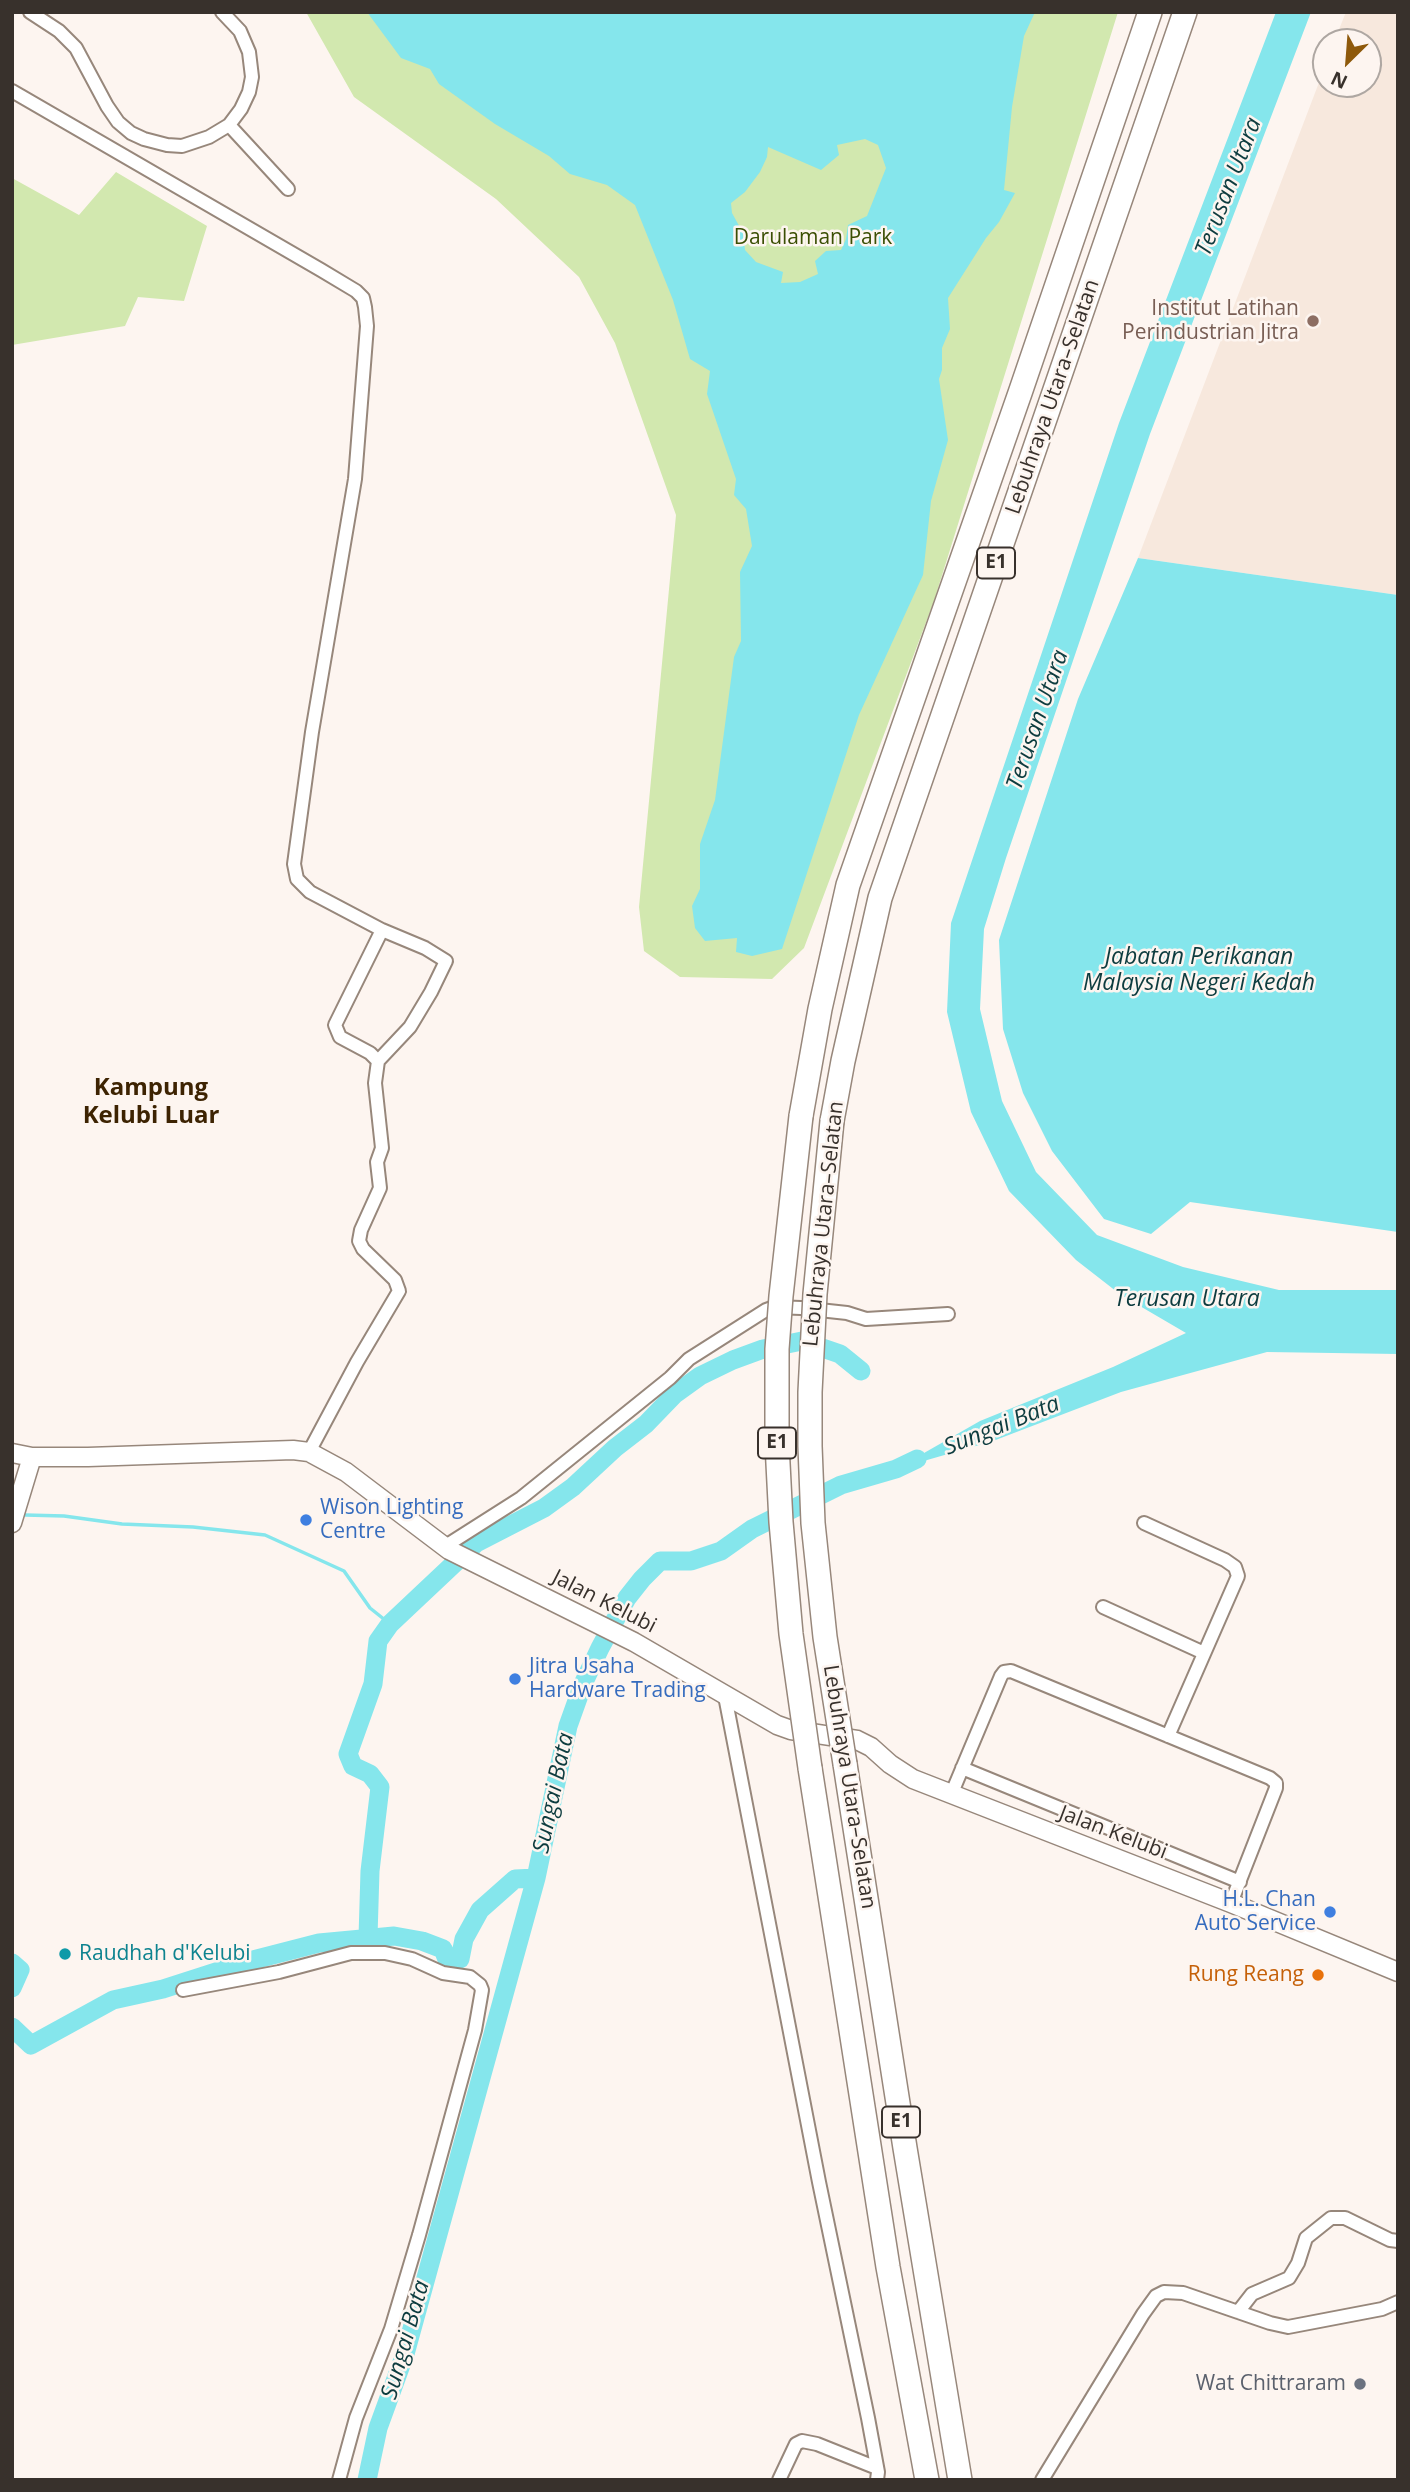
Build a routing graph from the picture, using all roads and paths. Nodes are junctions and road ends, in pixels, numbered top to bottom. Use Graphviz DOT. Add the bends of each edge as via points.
graph roads {
  1 [pos="30,12"];
  2 [pos="222,12"];
  3 [pos="1150,12"];
  4 [pos="1185,12"];
  5 [pos="12,91"];
  6 [pos="229,125"];
  7 [pos="288,189"];
  8 [pos="382,930"];
  9 [pos="378,1061"];
  10 [pos="948,1314"];
  11 [pos="309,1452"];
  12 [pos="12,1453"];
  13 [pos="32,1457"];
  14 [pos="12,1523"];
  15 [pos="1144,1523"];
  16 [pos="447,1548"];
  17 [pos="1103,1607"];
  18 [pos="1204,1653"];
  19 [pos="725,1696"];
  20 [pos="1168,1736"];
  21 [pos="962,1768"];
  22 [pos="951,1795"];
  23 [pos="1240,1882"];
  24 [pos="1231,1903"];
  25 [pos="1398,1972"];
  26 [pos="183,1990"];
  27 [pos="1398,2241"];
  28 [pos="924,2263"];
  29 [pos="888,2267"];
  30 [pos="1398,2302"];
  31 [pos="1238,2312"];
  32 [pos="877,2474"];
  33 [pos="339,2480"];
  34 [pos="779,2480"];
  35 [pos="927,2480"];
  36 [pos="960,2480"];
  37 [pos="1042,2480"];
  1 -- 6 [label="street" via="76,48 110,112 131,133 155,143 182,146"];
  2 -- 6 [label="street" via="240,32 251,66 249,92"];
  3 -- 29 [label="highway, Lebuhraya Utara–Selatan / E1, bridge" via="848,885 802,1116 781,1296 777,1431 791,1634"];
  4 -- 28 [label="highway, Lebuhraya Utara–Selatan / E1, bridge" via="880,898 832,1121 813,1328 813,1523 824,1625"];
  5 -- 8 [label="street" via="250,227 363,298 367,326 355,479 294,864 297,879 310,892"];
  6 -- 7 [label="street"];
  8 -- 9 [label="street" via="335,1025 340,1037"];
  8 -- 9 [label="street" via="446,961 410,1027"];
  9 -- 11 [label="street" via="380,1188 359,1241 395,1280 399,1291"];
  10 -- 16 [label="street" via="866,1319 801,1308 766,1310 690,1359 521,1498"];
  11 -- 13 [label="main road, Jalan Kelubi"];
  11 -- 16 [label="main road, Jalan Kelubi" via="346,1472"];
  12 -- 13 [label="main road, Jalan Kelubi"];
  13 -- 14 [label="main road"];
  15 -- 18 [label="street" via="1235,1567 1238,1576"];
  16 -- 19 [label="main road, Jalan Kelubi" via="634,1642"];
  17 -- 18 [label="street"];
  18 -- 20 [label="street"];
  19 -- 22 [label="main road, Jalan Kelubi" via="791,1730 863,1742 897,1769"];
  19 -- 32 [label="street"];
  20 -- 21 [label="street" via="1004,1671"];
  20 -- 23 [label="street" via="1276,1783"];
  21 -- 22 [label="street"];
  21 -- 23 [label="street"];
  22 -- 24 [label="main road, Jalan Kelubi"];
  23 -- 24 [label="street"];
  24 -- 25 [label="main road, Jalan Kelubi"];
  26 -- 33 [label="street" via="351,1953 386,1953 443,1973 470,1977 482,1990 419,2235"];
  27 -- 31 [label="street" via="1345,2218 1331,2218 1306,2238 1289,2277 1252,2294"];
  28 -- 29 [label="highway"];
  28 -- 36 [label="highway, Lebuhraya Utara–Selatan / E1"];
  29 -- 35 [label="highway, Lebuhraya Utara–Selatan / E1"];
  30 -- 31 [label="street" via="1288,2326"];
  31 -- 37 [label="street" via="1173,2291 1156,2296"];
  32 -- 34 [label="street" via="803,2441 796,2444"];
}
